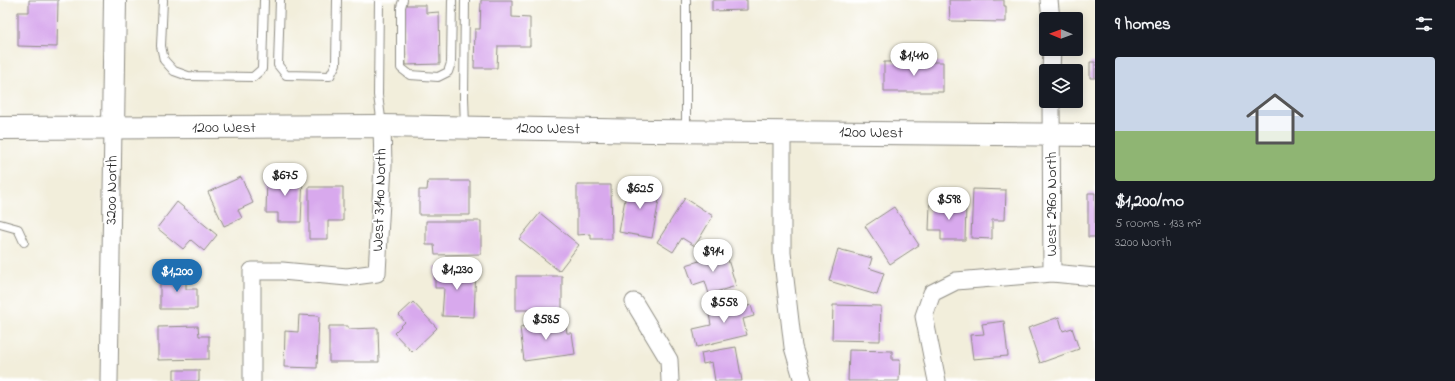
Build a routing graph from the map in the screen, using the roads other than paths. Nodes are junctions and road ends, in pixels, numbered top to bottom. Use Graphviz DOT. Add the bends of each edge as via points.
graph roads {
  1 [pos="115,0"];
  2 [pos="163,0"];
  3 [pos="264,0"];
  4 [pos="280,0"];
  5 [pos="337,0"];
  6 [pos="379,0"];
  7 [pos="403,0"];
  8 [pos="452,0"];
  9 [pos="465,0"];
  10 [pos="686,0"];
  11 [pos="1049,0"];
  12 [pos="1050,12"];
  13 [pos="1051,108"];
  14 [pos="382,126"];
  15 [pos="0,128"];
  16 [pos="113,128"];
  17 [pos="465,128"];
  18 [pos="686,131"];
  19 [pos="782,132"];
  20 [pos="1051,135"];
  21 [pos="1095,136"];
  22 [pos="0,224"];
  23 [pos="24,242"];
  24 [pos="1052,273"];
  25 [pos="1095,277"];
  26 [pos="634,302"];
  27 [pos="109,381"];
  28 [pos="252,381"];
  29 [pos="670,381"];
  30 [pos="803,381"];
  31 [pos="937,381"];
  1 -- 16 [label="main road, 3200 North"];
  2 -- 3 [label="lane" via="164,60 174,72 188,76 253,77 262,69"];
  4 -- 5 [label="lane" via="278,65 286,75 330,76 336,64"];
  6 -- 14 [label="lane" via="378,95"];
  7 -- 8 [label="lane" via="401,68 410,75 438,77 448,72 451,64"];
  9 -- 17 [label="lane"];
  10 -- 18 [label="lane"];
  11 -- 12 [label="street"];
  13 -- 20 [label="street, West 2960 North"];
  14 -- 16 [label="main road, 1200 West"];
  14 -- 17 [label="main road, 1200 West"];
  14 -- 28 [label="street, West 3140 North" via="383,165 377,273 347,277 252,271"];
  15 -- 16 [label="main road, 1200 West"];
  16 -- 27 [label="street, 3200 North"];
  17 -- 18 [label="main road, 1200 West"];
  18 -- 19 [label="main road, 1200 West"];
  19 -- 20 [label="main road, 1200 West"];
  19 -- 30 [label="street" via="782,253 793,347"];
  20 -- 21 [label="main road, 1200 West"];
  20 -- 24 [label="street, West 2960 North"];
  22 -- 23 [label="lane" via="18,229"];
  24 -- 25 [label="street"];
  24 -- 31 [label="street" via="956,281 932,293 924,316"];
  26 -- 29 [label="street" via="669,360"];
}
